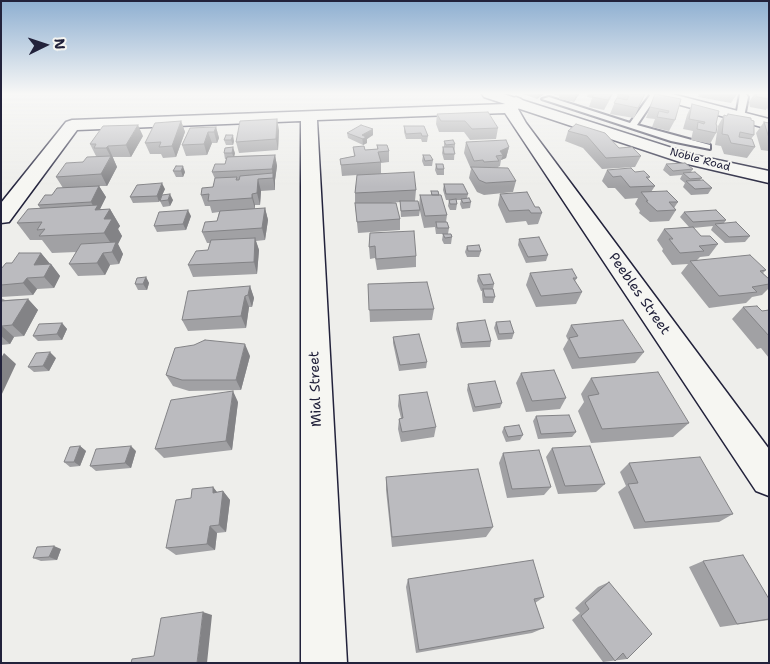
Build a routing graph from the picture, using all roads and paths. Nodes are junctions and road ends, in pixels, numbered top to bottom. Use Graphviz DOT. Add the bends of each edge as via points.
graph roads {
  1 [pos="71,125"];
  2 [pos="308,125"];
  3 [pos="520,125"];
  4 [pos="577,125"];
  5 [pos="633,125"];
  6 [pos="707,147"];
  7 [pos="769,177"];
  8 [pos="1,216"];
  9 [pos="769,479"];
  10 [pos="324,663"];
  1 -- 8 [label="street"];
  2 -- 10 [label="street, Mial Street"];
  3 -- 9 [label="street, Peebles Street"];
  4 -- 7 [label="street, Noble Road" via="690,160"];
  5 -- 6 [label="lane"];
}
